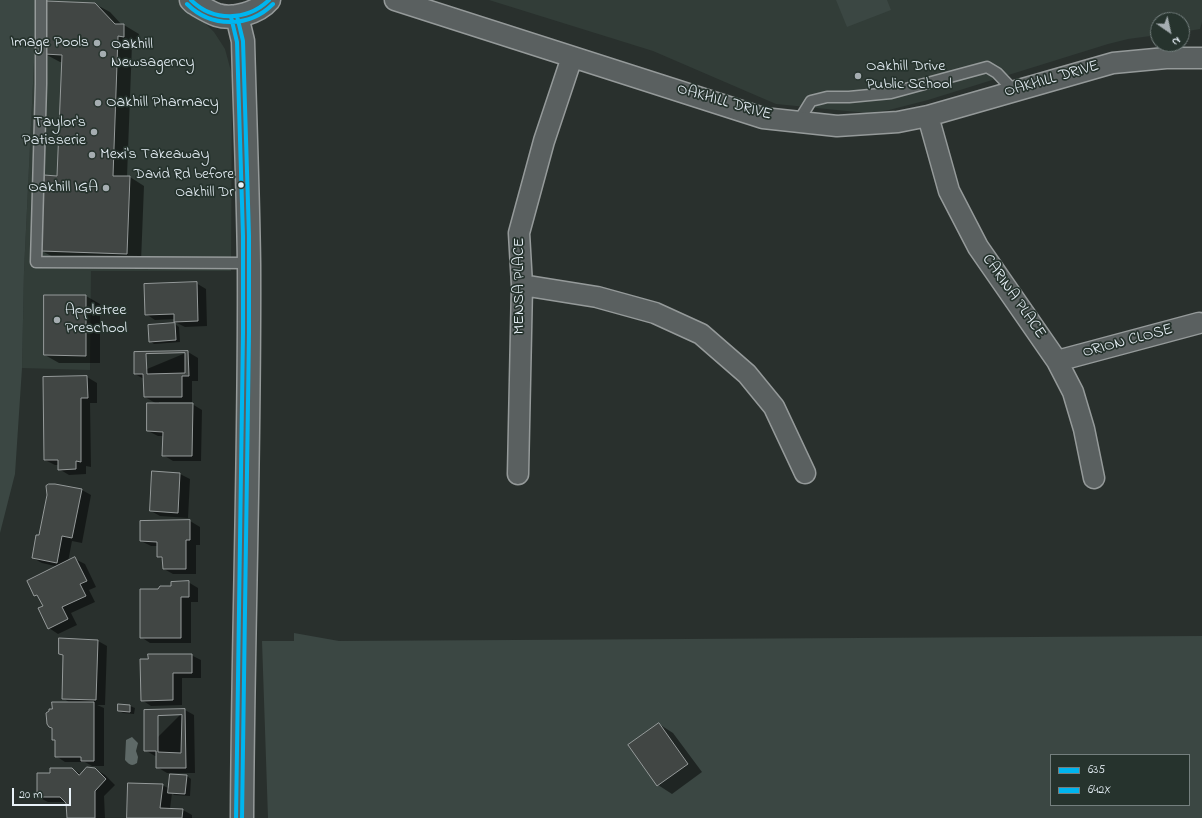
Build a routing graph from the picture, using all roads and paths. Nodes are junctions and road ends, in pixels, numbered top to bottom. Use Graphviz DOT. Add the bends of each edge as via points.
graph roads {
  1 [pos="41,0"];
  2 [pos="191,0"];
  3 [pos="269,0"];
  4 [pos="395,0"];
  5 [pos="237,16"];
  6 [pos="572,57"];
  7 [pos="1202,58"];
  8 [pos="1014,91"];
  9 [pos="928,116"];
  10 [pos="798,122"];
  11 [pos="249,263"];
  12 [pos="522,285"];
  13 [pos="1199,323"];
  14 [pos="1057,361"];
  15 [pos="805,473"];
  16 [pos="518,474"];
  17 [pos="1094,478"];
  18 [pos="242,818"];
  1 -- 11 [label="lane" via="36,262"];
  2 -- 5 [label="street" via="217,15"];
  3 -- 5 [label="street" via="249,13"];
  4 -- 6 [label="street, OAKHILL DRIVE"];
  5 -- 11 [label="street" via="243,41"];
  6 -- 10 [label="street, OAKHILL DRIVE" via="763,118"];
  6 -- 12 [label="street, MENSA PLACE" via="544,141 519,233"];
  7 -- 8 [label="street, OAKHILL DRIVE" via="1166,58 1113,63"];
  8 -- 9 [label="street, OAKHILL DRIVE"];
  8 -- 10 [label="lane" via="997,73 986,68 891,93 826,97 811,101"];
  9 -- 10 [label="street, OAKHILL DRIVE" via="898,122 837,126"];
  9 -- 14 [label="street, CARINA PLACE" via="949,191 978,247"];
  11 -- 18 [label="street"];
  12 -- 15 [label="street" via="597,297 655,313 701,334 747,374 774,407"];
  12 -- 16 [label="street, MENSA PLACE"];
  13 -- 14 [label="street, ORION CLOSE"];
  14 -- 17 [label="street, CARINA PLACE" via="1073,392"];
}
